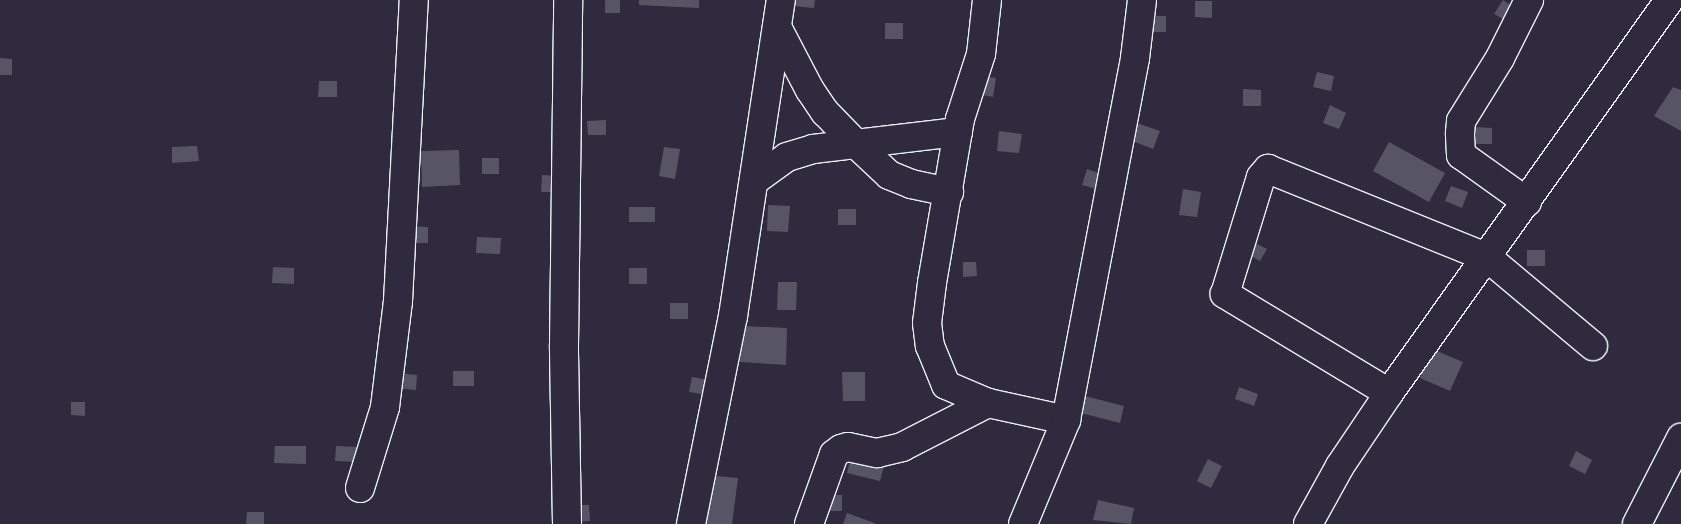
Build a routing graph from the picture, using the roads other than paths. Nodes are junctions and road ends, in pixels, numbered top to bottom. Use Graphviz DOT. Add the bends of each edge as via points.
graph roads {
  1 [pos="414,0"];
  2 [pos="568,0"];
  3 [pos="781,0"];
  4 [pos="987,0"];
  5 [pos="1142,0"];
  6 [pos="1529,0"];
  7 [pos="1669,0"];
  8 [pos="777,27"];
  9 [pos="958,132"];
  10 [pos="856,144"];
  11 [pos="754,181"];
  12 [pos="949,192"];
  13 [pos="1527,202"];
  14 [pos="1488,258"];
  15 [pos="1593,346"];
  16 [pos="1389,393"];
  17 [pos="988,403"];
  18 [pos="1066,420"];
  19 [pos="1681,438"];
  20 [pos="360,488"];
  21 [pos="567,524"];
  22 [pos="691,524"];
  23 [pos="809,524"];
  24 [pos="1023,524"];
  25 [pos="1308,524"];
  26 [pos="1637,524"];
  1 -- 20 [label="street" via="398,301 385,407"];
  2 -- 21 [label="street" via="564,345"];
  3 -- 8 [label="street"];
  4 -- 9 [label="street" via="981,54"];
  5 -- 18 [label="street" via="1135,58"];
  6 -- 13 [label="street" via="1500,58 1461,121 1460,133 1461,155"];
  7 -- 13 [label="street"];
  8 -- 10 [label="street" via="810,90 825,112"];
  8 -- 11 [label="street"];
  9 -- 10 [label="street"];
  9 -- 12 [label="street"];
  10 -- 11 [label="street" via="812,149 787,157"];
  10 -- 12 [label="street" via="889,175 911,184"];
  11 -- 22 [label="street" via="733,316"];
  12 -- 17 [label="street" via="929,305 930,346 946,384"];
  13 -- 14 [label="street"];
  14 -- 15 [label="street"];
  14 -- 16 [label="street"];
  14 -- 16 [label="street" via="1274,171 1264,172 1226,294"];
  16 -- 25 [label="street" via="1340,466"];
  17 -- 18 [label="street"];
  17 -- 23 [label="street" via="902,447 877,453 848,447 841,449 834,454"];
  18 -- 24 [label="street"];
  19 -- 26 [label="street"];
}
